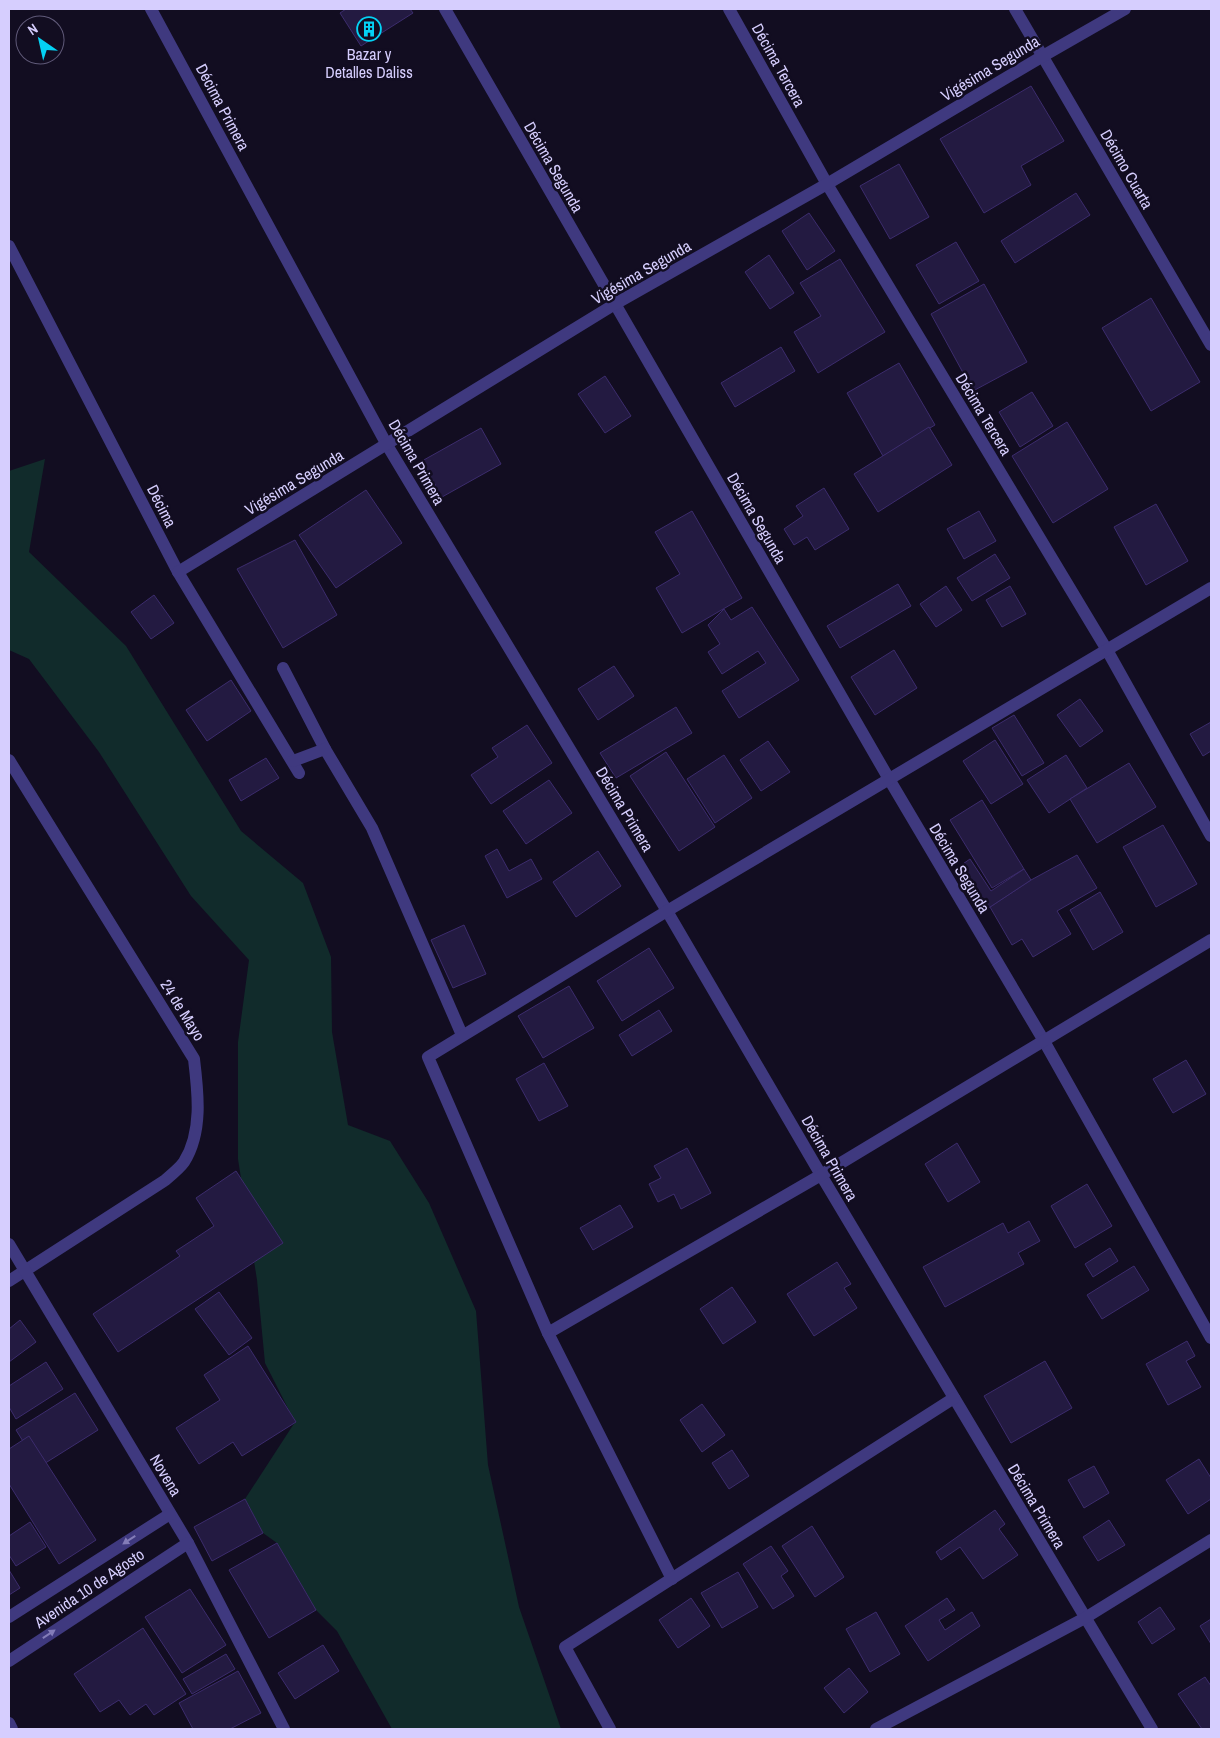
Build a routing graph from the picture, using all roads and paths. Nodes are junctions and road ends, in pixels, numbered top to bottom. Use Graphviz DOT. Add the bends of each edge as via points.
graph roads {
  1 [pos="151,9"];
  2 [pos="445,9"];
  3 [pos="729,9"];
  4 [pos="1015,9"];
  5 [pos="1125,9"];
  6 [pos="1043,56"];
  7 [pos="827,184"];
  8 [pos="9,246"];
  9 [pos="615,304"];
  10 [pos="1211,345"];
  11 [pos="386,444"];
  12 [pos="178,572"];
  13 [pos="1211,588"];
  14 [pos="1107,650"];
  15 [pos="283,668"];
  16 [pos="325,749"];
  17 [pos="9,760"];
  18 [pos="888,778"];
  19 [pos="1211,836"];
  20 [pos="667,911"];
  21 [pos="1211,940"];
  22 [pos="462,1036"];
  23 [pos="1044,1041"];
  24 [pos="821,1175"];
  25 [pos="9,1244"];
  26 [pos="25,1270"];
  27 [pos="9,1281"];
  28 [pos="548,1333"];
  29 [pos="1211,1338"];
  30 [pos="954,1398"];
  31 [pos="170,1514"];
  32 [pos="1211,1540"];
  33 [pos="188,1543"];
  34 [pos="672,1579"];
  35 [pos="9,1617"];
  36 [pos="1085,1618"];
  37 [pos="9,1661"];
  38 [pos="9,1723"];
  39 [pos="12,1729"];
  40 [pos="284,1729"];
  41 [pos="610,1729"];
  42 [pos="876,1729"];
  43 [pos="1152,1729"];
  1 -- 11 [label="street, Décima Primera"];
  2 -- 9 [label="street, Décima Segunda"];
  3 -- 7 [label="street, Décima Tercera"];
  4 -- 6 [label="street, Décimo Cuarta"];
  5 -- 6 [label="street, Vigésima Segunda"];
  6 -- 7 [label="street, Vigésima Segunda"];
  6 -- 10 [label="street, Décimo Cuarta"];
  7 -- 9 [label="street, Vigésima Segunda"];
  7 -- 14 [label="street, Décima Tercera"];
  8 -- 12 [label="street, Décima"];
  9 -- 11 [label="street, Vigésima Segunda"];
  9 -- 18 [label="street, Décima Segunda"];
  11 -- 12 [label="street, Vigésima Segunda"];
  11 -- 20 [label="street, Décima Primera"];
  12 -- 16 [label="street, Décima" via="296,767"];
  13 -- 14 [label="street"];
  14 -- 18 [label="street"];
  14 -- 19 [label="street, Décima Tercera"];
  15 -- 16 [label="street"];
  16 -- 22 [label="street" via="372,828"];
  17 -- 26 [label="street, 24 de Mayo" via="194,1058 198,1099 195,1134 184,1163 164,1182"];
  18 -- 20 [label="street"];
  18 -- 23 [label="street, Décima Segunda"];
  20 -- 22 [label="street"];
  20 -- 24 [label="street, Décima Primera"];
  21 -- 23 [label="street"];
  22 -- 28 [label="street" via="428,1056"];
  23 -- 24 [label="street"];
  23 -- 29 [label="street, Décima Segunda"];
  24 -- 28 [label="street"];
  24 -- 30 [label="street, Décima Primera"];
  25 -- 26 [label="street, Novena"];
  26 -- 27 [label="street, 24 de Mayo"];
  26 -- 31 [label="street, Novena"];
  28 -- 34 [label="street"];
  30 -- 34 [label="street"];
  30 -- 36 [label="street, Décima Primera"];
  31 -- 33 [label="street, Novena"];
  31 -- 35 [label="street, Avenida 10 de Agosto, one-way"];
  32 -- 36 [label="street"];
  37 -- 33 [label="street, Avenida 10 de Agosto, one-way"];
  33 -- 40 [label="street, Novena"];
  34 -- 41 [label="street" via="564,1647"];
  36 -- 42 [label="street"];
  36 -- 43 [label="street, Décima Primera"];
  38 -- 39 [label="street"];
}
